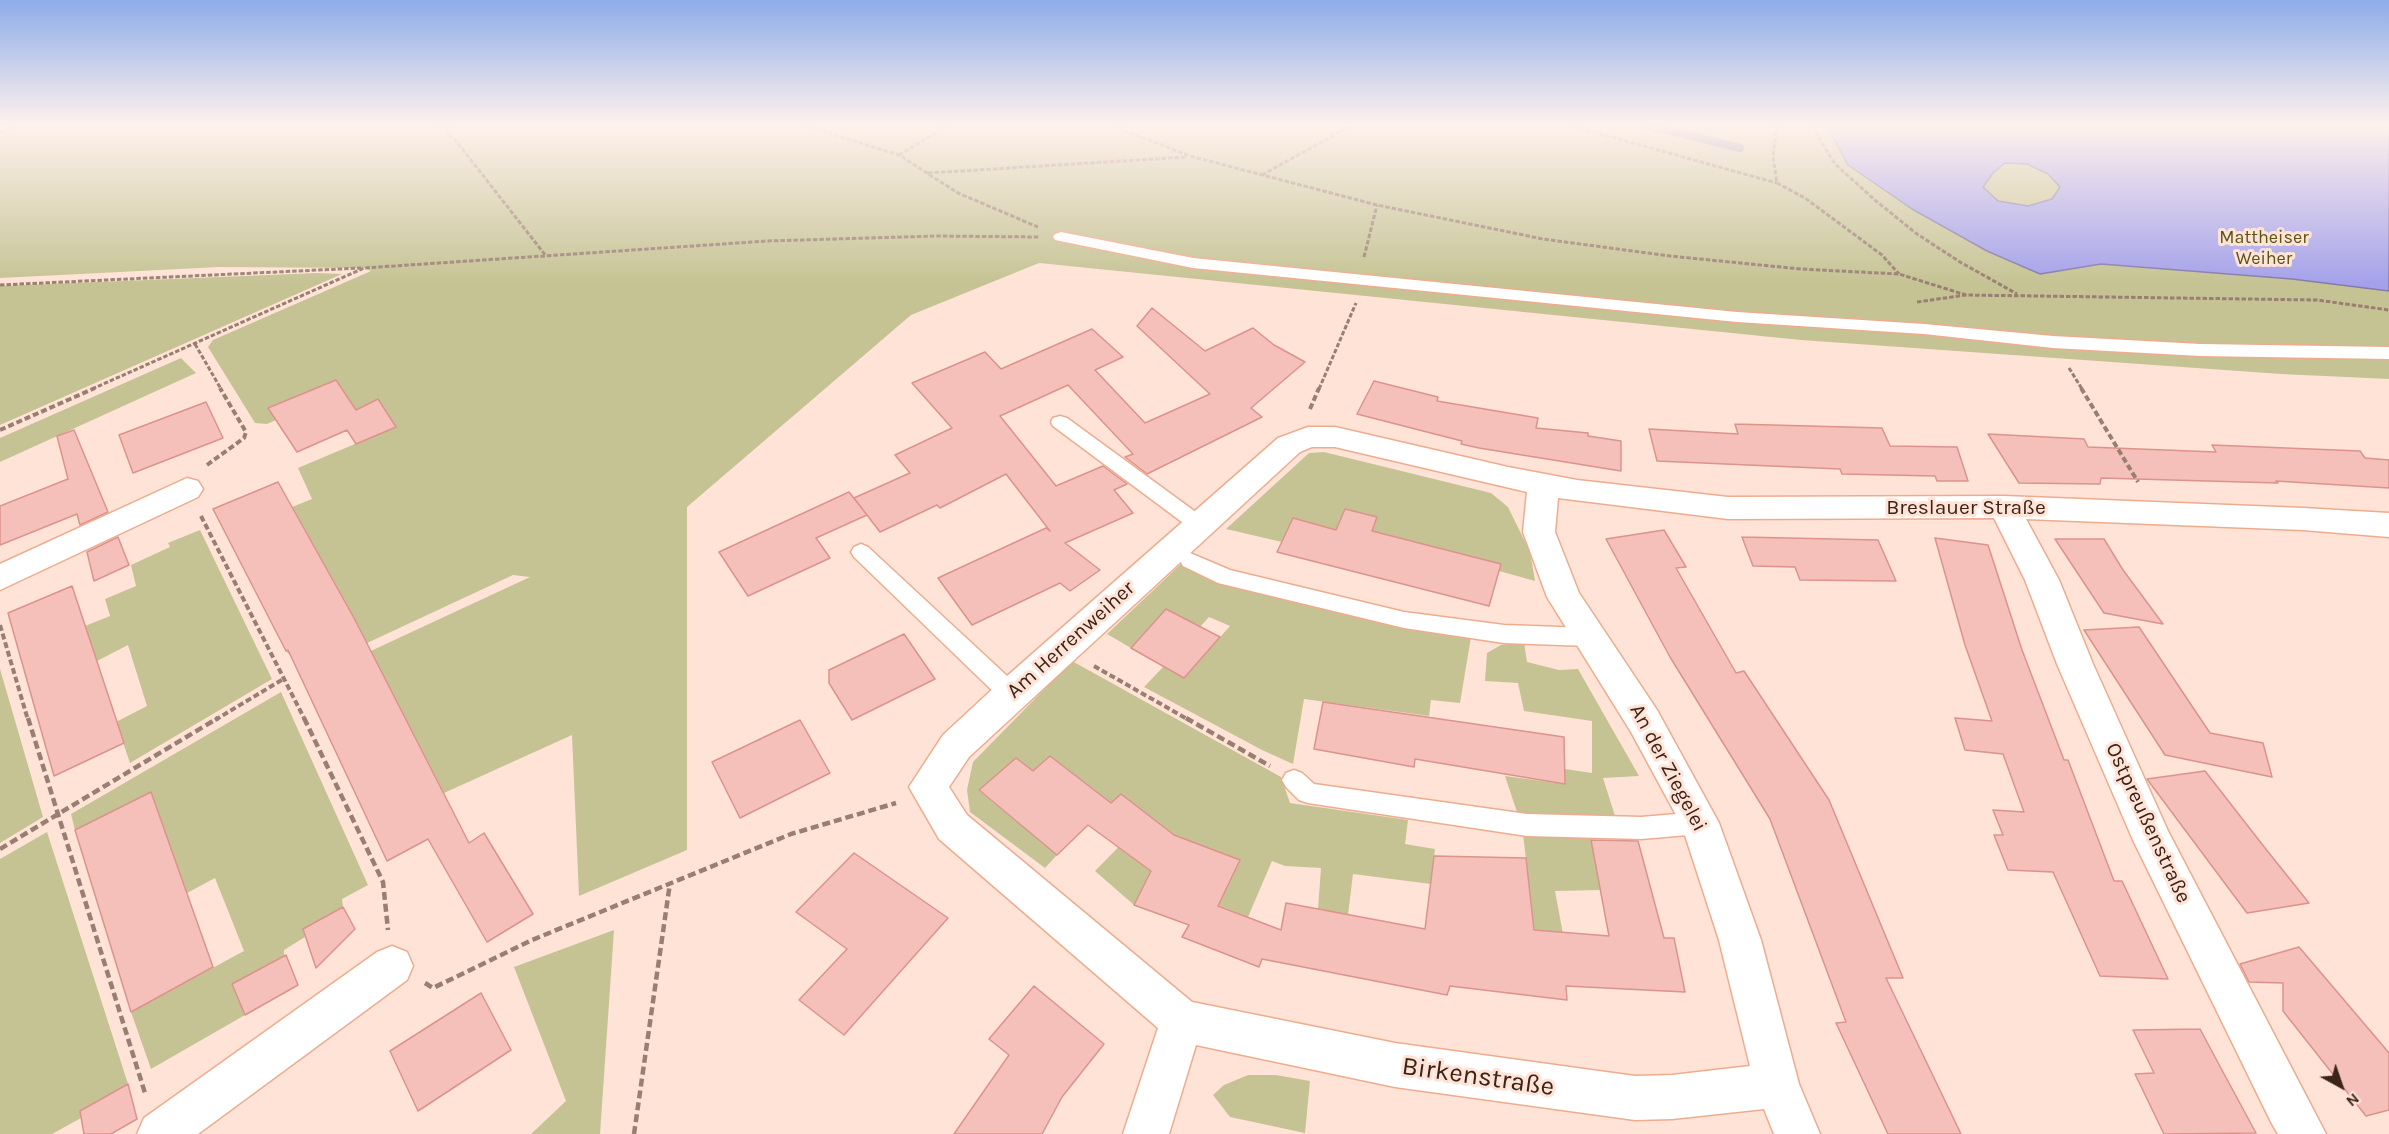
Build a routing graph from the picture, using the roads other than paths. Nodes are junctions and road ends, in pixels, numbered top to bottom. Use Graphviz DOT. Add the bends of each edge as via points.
graph roads {
  1 [pos="1061,237"];
  2 [pos="2389,352"];
  3 [pos="1060,422"];
  4 [pos="1543,485"];
  5 [pos="187,489"];
  6 [pos="2004,507"];
  7 [pos="2389,525"];
  8 [pos="1201,526"];
  9 [pos="861,552"];
  10 [pos="1190,561"];
  11 [pos="0,578"];
  12 [pos="1588,637"];
  13 [pos="1011,694"];
  14 [pos="1294,780"];
  15 [pos="1700,823"];
  16 [pos="392,966"];
  17 [pos="1182,1021"];
  18 [pos="1777,1084"];
  19 [pos="153,1117"];
  20 [pos="1146,1134"];
  21 [pos="1797,1134"];
  22 [pos="2303,1134"];
  1 -- 2 [label="lane" via="1193,263 1737,317 2200,350"];
  3 -- 8 [label="lane"];
  4 -- 6 [label="street, Breslauer Straße" via="1728,508"];
  4 -- 8 [label="street, Am Herrenweiher" via="1335,437 1308,437 1289,445"];
  4 -- 12 [label="street, An der Ziegelei" via="1539,532 1564,597"];
  5 -- 11 [label="street"];
  6 -- 7 [label="street, Breslauer Straße"];
  6 -- 22 [label="street, Ostpreußenstraße" via="2042,580 2153,840"];
  8 -- 13 [label="street, Am Herrenweiher"];
  9 -- 13 [label="lane"];
  10 -- 12 [label="lane" via="1226,578 1404,620 1504,634"];
  12 -- 15 [label="street, An der Ziegelei" via="1619,679"];
  13 -- 17 [label="street, Am Herrenweiher" via="956,746 928,787 953,827"];
  14 -- 15 [label="lane" via="1308,793 1527,825 1641,828"];
  15 -- 18 [label="street, An der Ziegelei" via="1740,940"];
  16 -- 19 [label="street"];
  17 -- 18 [label="street, Birkenstraße" via="1395,1065 1635,1098"];
  17 -- 20 [label="street"];
  18 -- 21 [label="street, An der Ziegelei"];
}
